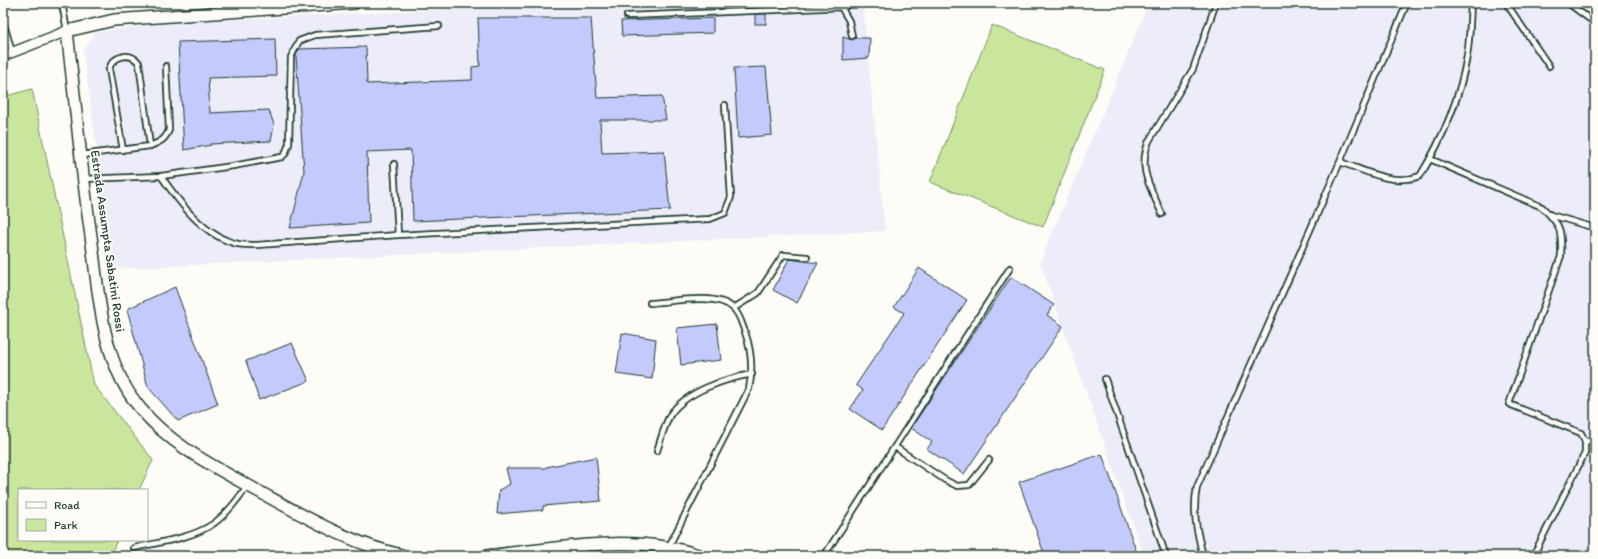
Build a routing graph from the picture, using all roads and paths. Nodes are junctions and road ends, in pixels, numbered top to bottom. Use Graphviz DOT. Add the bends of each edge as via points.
graph roads {
  1 [pos="62,3"];
  2 [pos="355,3"];
  3 [pos="850,3"];
  4 [pos="1216,3"];
  5 [pos="1408,3"];
  6 [pos="1470,3"];
  7 [pos="1506,3"];
  8 [pos="1568,3"];
  9 [pos="841,7"];
  10 [pos="627,16"];
  11 [pos="3,21"];
  12 [pos="1595,23"];
  13 [pos="439,26"];
  14 [pos="67,31"];
  15 [pos="852,36"];
  16 [pos="7,54"];
  17 [pos="166,66"];
  18 [pos="1549,66"];
  19 [pos="725,105"];
  20 [pos="150,146"];
  21 [pos="123,150"];
  22 [pos="81,155"];
  23 [pos="1430,159"];
  24 [pos="1340,162"];
  25 [pos="394,164"];
  26 [pos="161,176"];
  27 [pos="83,179"];
  28 [pos="1162,214"];
  29 [pos="1551,215"];
  30 [pos="1595,228"];
  31 [pos="398,234"];
  32 [pos="807,257"];
  33 [pos="1010,268"];
  34 [pos="650,303"];
  35 [pos="734,308"];
  36 [pos="752,374"];
  37 [pos="1105,379"];
  38 [pos="1585,441"];
  39 [pos="1595,441"];
  40 [pos="895,446"];
  41 [pos="657,451"];
  42 [pos="989,460"];
  43 [pos="248,485"];
  44 [pos="669,546"];
  45 [pos="134,548"];
  46 [pos="406,556"];
  47 [pos="486,556"];
  48 [pos="701,556"];
  49 [pos="824,556"];
  50 [pos="1166,556"];
  51 [pos="1203,556"];
  52 [pos="1533,556"];
  1 -- 14 [label="lane, Estrada Assumpta Sabatini Rossi"];
  2 -- 14 [label="street" via="114,20"];
  3 -- 9 [label="lane"];
  4 -- 28 [label="lane" via="1193,69 1144,153 1146,178"];
  5 -- 24 [label="lane"];
  6 -- 23 [label="lane" via="1467,54 1461,82"];
  7 -- 18 [label="lane"];
  8 -- 12 [label="lane"];
  9 -- 10 [label="lane"];
  9 -- 15 [label="lane" via="849,21"];
  11 -- 16 [label="lane"];
  13 -- 26 [label="lane" via="315,35 304,38 295,47 291,57 289,144 285,154 276,159"];
  14 -- 16 [label="street"];
  14 -- 22 [label="street, Estrada Assumpta Sabatini Rossi"];
  17 -- 20 [label="lane" via="169,130 161,142"];
  19 -- 31 [label="lane" via="731,197 725,213 710,219"];
  20 -- 21 [label="lane"];
  20 -- 21 [label="lane" via="139,63 129,56 116,58 109,69"];
  21 -- 22 [label="lane"];
  22 -- 27 [label="street, Estrada Assumpta Sabatini Rossi"];
  23 -- 24 [label="lane" via="1420,176 1408,180 1393,180"];
  23 -- 29 [label="lane" via="1542,207"];
  24 -- 51 [label="lane" via="1197,487 1194,504 1195,525"];
  25 -- 31 [label="lane"];
  26 -- 27 [label="lane"];
  26 -- 31 [label="lane" via="195,218 225,239 238,244 257,245"];
  27 -- 43 [label="street, Estrada Assumpta Sabatini Rossi" via="102,319 113,360 124,386 154,424 172,440"];
  29 -- 30 [label="lane"];
  29 -- 38 [label="lane" via="1562,232 1561,256 1509,404 1581,433"];
  32 -- 35 [label="lane" via="783,255 758,293"];
  33 -- 40 [label="lane"];
  34 -- 35 [label="lane" via="706,299 725,302"];
  35 -- 36 [label="lane" via="747,338 752,359"];
  36 -- 41 [label="lane" via="733,377 711,385 678,405 670,416"];
  36 -- 44 [label="lane" via="749,389"];
  37 -- 50 [label="lane"];
  38 -- 39 [label="lane"];
  38 -- 52 [label="lane" via="1585,453"];
  40 -- 42 [label="lane" via="957,486 969,485"];
  40 -- 49 [label="lane"];
  43 -- 45 [label="lane" via="225,514 196,533"];
  43 -- 46 [label="street, Estrada Assumpta Sabatini Rossi" via="348,538"];
  44 -- 47 [label="street" via="611,544"];
  44 -- 48 [label="street"];
}
